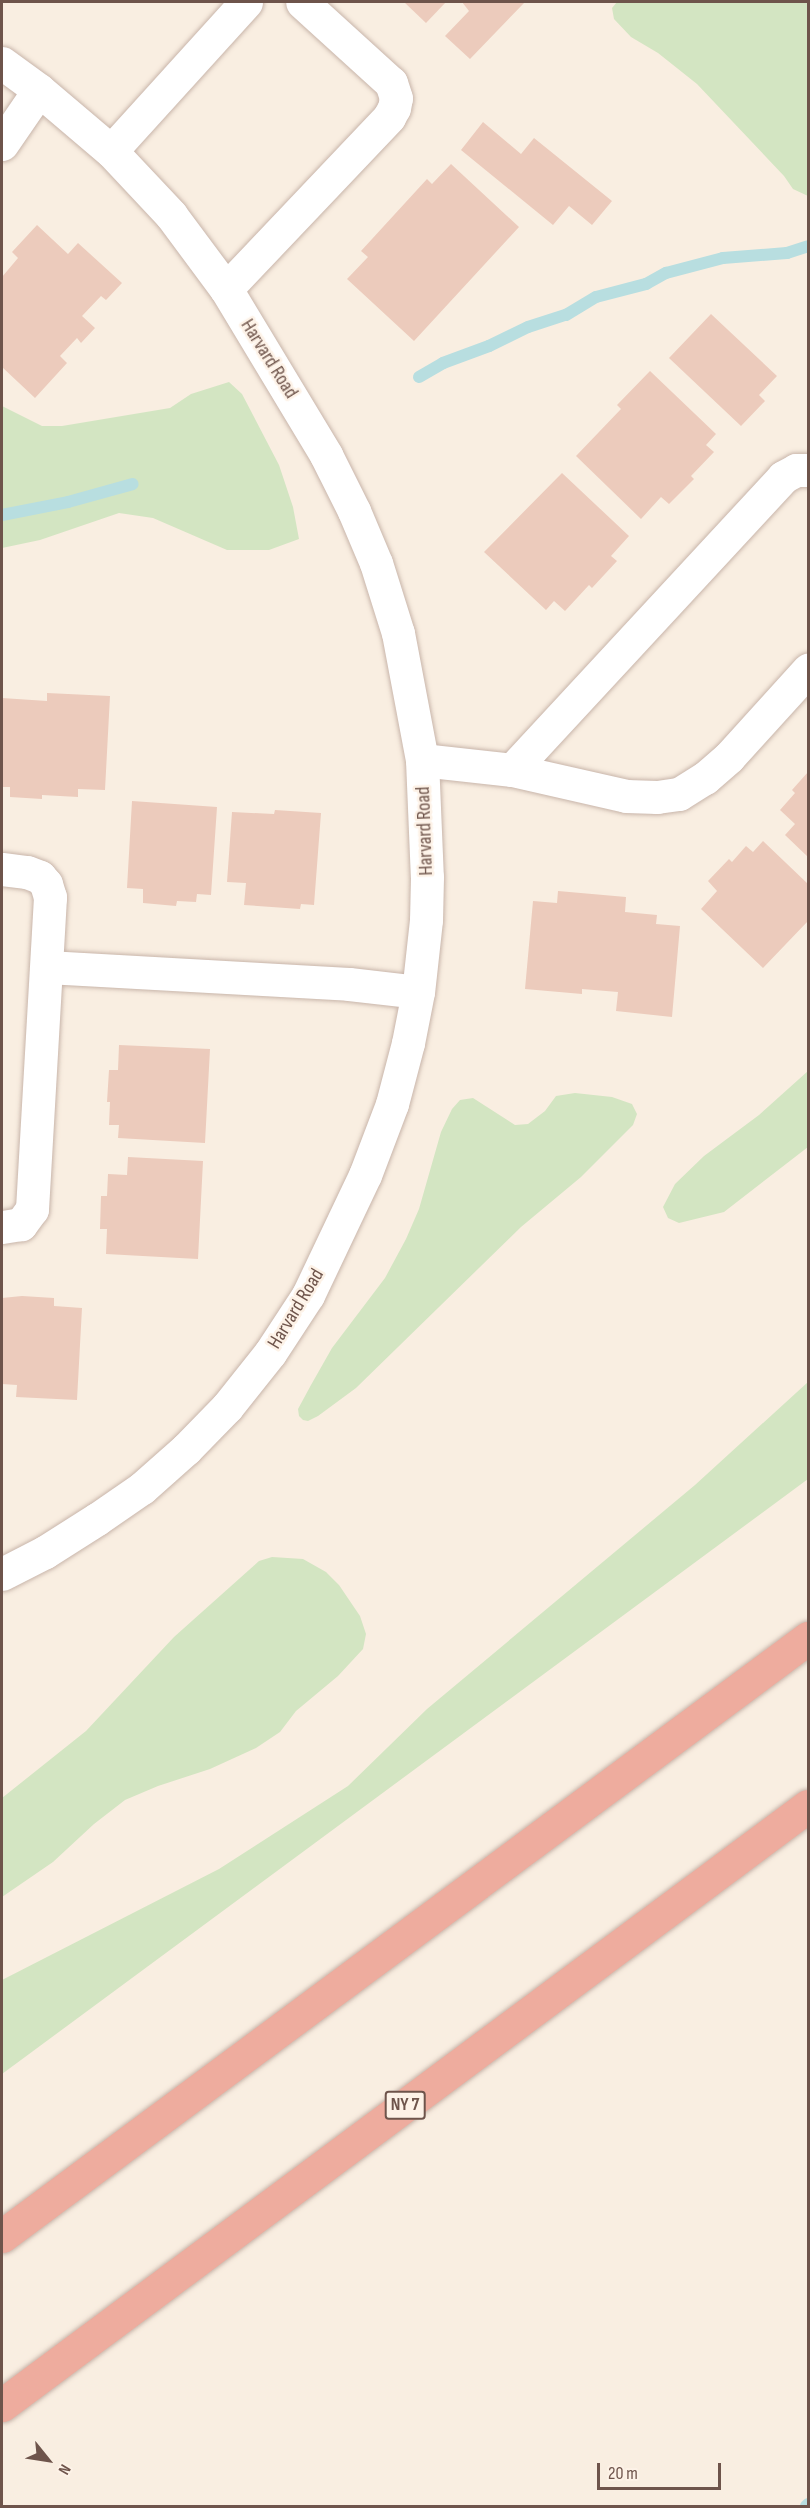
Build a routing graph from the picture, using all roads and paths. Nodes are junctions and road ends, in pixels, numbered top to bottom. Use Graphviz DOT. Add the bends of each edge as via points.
graph roads {
  1 [pos="246,2"];
  2 [pos="302,2"];
  3 [pos="2,63"];
  4 [pos="39,90"];
  5 [pos="2,144"];
  6 [pos="111,151"];
  7 [pos="226,290"];
  8 [pos="808,470"];
  9 [pos="808,670"];
  10 [pos="422,760"];
  11 [pos="512,770"];
  12 [pos="2,869"];
  13 [pos="47,967"];
  14 [pos="418,992"];
  15 [pos="2,1227"];
  16 [pos="2,1574"];
  17 [pos="808,1638"];
  18 [pos="808,1806"];
  19 [pos="2,2236"];
  20 [pos="2,2405"];
  1 -- 6 [label="street"];
  2 -- 7 [label="street" via="391,83 394,108"];
  3 -- 4 [label="street, Harvard Road"];
  4 -- 5 [label="street"];
  4 -- 6 [label="street, Harvard Road"];
  6 -- 7 [label="street, Harvard Road" via="171,215"];
  7 -- 10 [label="street, Harvard Road" via="326,455 372,553 398,633"];
  8 -- 11 [label="street" via="796,470 783,477"];
  9 -- 11 [label="street" via="723,762 679,794 626,796"];
  10 -- 11 [label="street"];
  10 -- 14 [label="street, Harvard Road" via="427,888"];
  12 -- 13 [label="street" via="32,873 46,884 50,897"];
  13 -- 14 [label="street" via="349,984"];
  13 -- 15 [label="street" via="32,1209 21,1224"];
  14 -- 16 [label="street, Harvard Road" via="392,1104 366,1175 308,1295 270,1353 227,1407 142,1488 45,1552"];
  17 -- 19 [label="highway"];
  18 -- 20 [label="highway, NY 7"];
}
